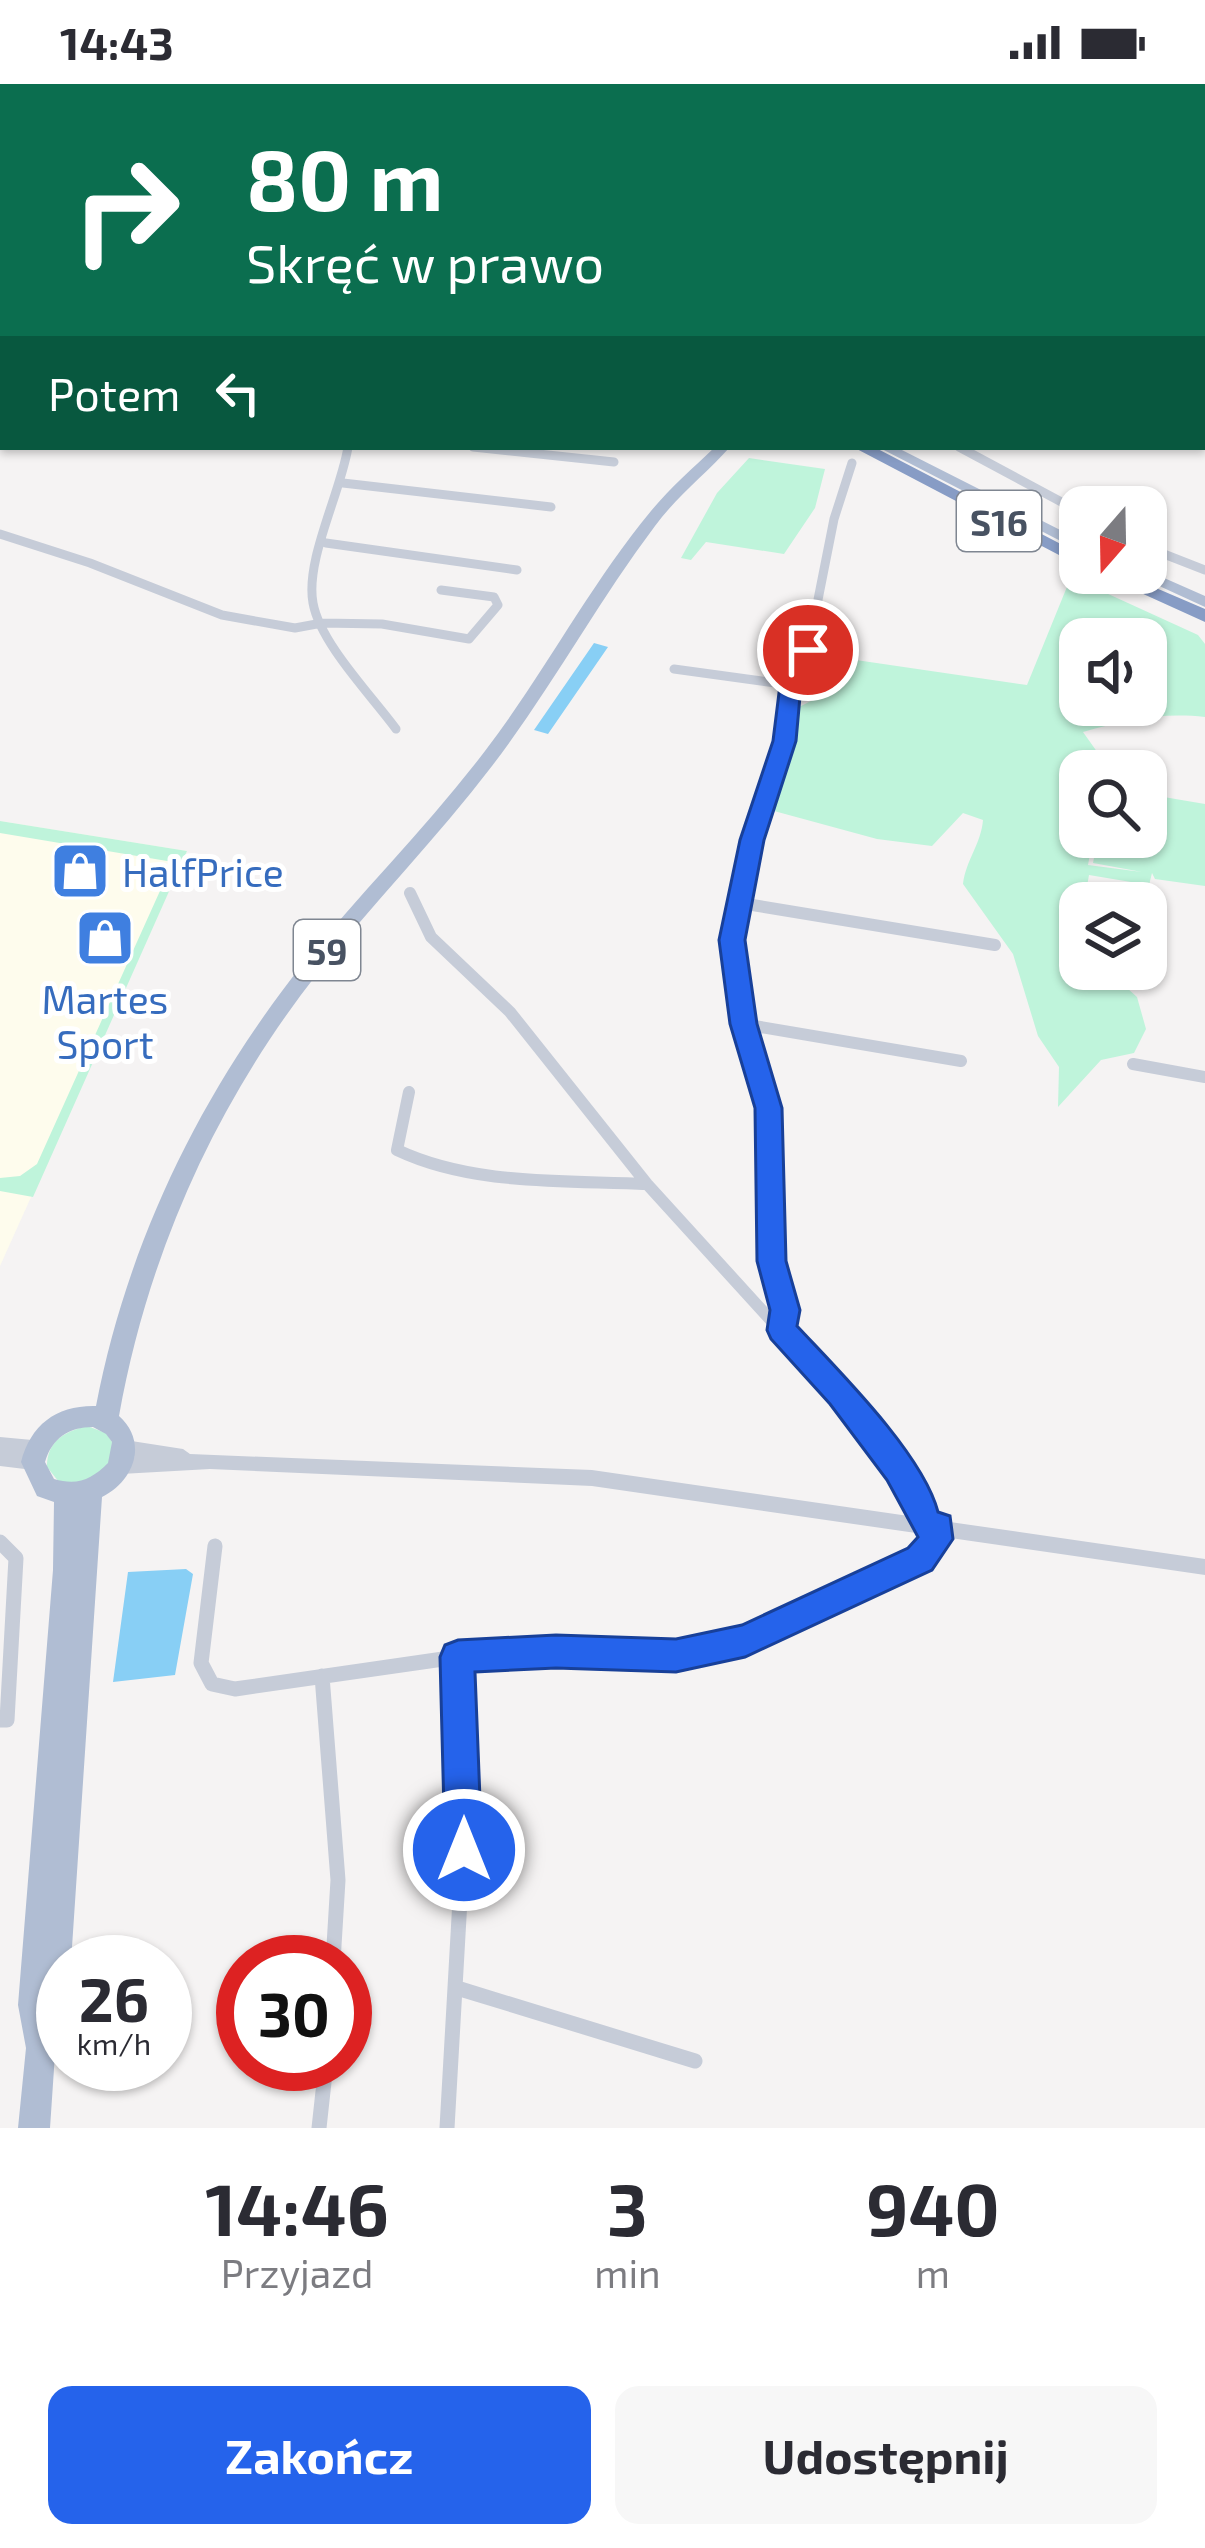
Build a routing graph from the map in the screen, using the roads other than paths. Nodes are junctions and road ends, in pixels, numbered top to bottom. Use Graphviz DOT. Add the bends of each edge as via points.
graph roads {
  1 [pos="348,450"];
  2 [pos="501,450"];
  3 [pos="720,450"];
  4 [pos="736,450"];
  5 [pos="891,450"];
  6 [pos="965,450"];
  7 [pos="856,455"];
  8 [pos="614,462"];
  9 [pos="343,483"];
  10 [pos="1059,501"];
  11 [pos="550,507"];
  12 [pos="0,534"];
  13 [pos="1059,535"];
  14 [pos="326,543"];
  15 [pos="1059,551"];
  16 [pos="1167,555"];
  17 [pos="517,570"];
  18 [pos="1205,570"];
  19 [pos="1167,585"];
  20 [pos="441,590"];
  21 [pos="1154,594"];
  22 [pos="602,596"];
  23 [pos="1205,602"];
  24 [pos="1205,616"];
  25 [pos="322,623"];
  26 [pos="674,669"];
  27 [pos="790,685"];
  28 [pos="397,729"];
  29 [pos="410,892"];
  30 [pos="740,903"];
  31 [pos="995,945"];
  32 [pos="743,1024"];
  33 [pos="962,1061"];
  34 [pos="1133,1064"];
  35 [pos="1205,1077"];
  36 [pos="409,1092"];
  37 [pos="647,1184"];
  38 [pos="782,1330"];
  39 [pos="94,1417"];
  40 [pos="0,1445"];
  41 [pos="35,1454"];
  42 [pos="123,1457"];
  43 [pos="0,1458"];
  44 [pos="78,1494"];
  45 [pos="932,1526"];
  46 [pos="0,1542"];
  47 [pos="215,1546"];
  48 [pos="1205,1568"];
  49 [pos="458,1657"];
  50 [pos="322,1676"];
  51 [pos="0,1720"];
  52 [pos="335,1935"];
  53 [pos="458,1988"];
  54 [pos="695,2061"];
  55 [pos="323,2091"];
  56 [pos="34,2128"];
  57 [pos="319,2128"];
  58 [pos="447,2128"];
  1 -- 9 [label="street"];
  2 -- 8 [label="street"];
  3 -- 22 [label="main road, 59" via="649,523"];
  4 -- 22 [label="main road, 59"];
  5 -- 13 [label="main road, S16"];
  6 -- 10 [label="street"];
  7 -- 15 [label="highway, S16"];
  7 -- 27 [label="street" via="808,650"];
  9 -- 11 [label="street"];
  9 -- 14 [label="street"];
  12 -- 25 [label="street" via="202,610 295,628"];
  14 -- 17 [label="street"];
  14 -- 25 [label="street" via="311,598"];
  16 -- 18 [label="street"];
  19 -- 23 [label="main road"];
  20 -- 25 [label="street" via="494,597 499,605 469,639"];
  21 -- 24 [label="highway"];
  22 -- 39 [label="main road, 59" via="489,759 313,966 242,1065 180,1183"];
  25 -- 28 [label="street"];
  26 -- 27 [label="street"];
  27 -- 30 [label="street" via="784,741"];
  29 -- 37 [label="street" via="431,937 511,1012"];
  30 -- 31 [label="street"];
  30 -- 32 [label="street" via="732,940"];
  32 -- 33 [label="street"];
  32 -- 38 [label="street" via="769,1108 771,1261 785,1310"];
  34 -- 35 [label="street"];
  36 -- 37 [label="street" via="397,1150 409,1159 486,1174"];
  37 -- 38 [label="street"];
  38 -- 45 [label="street" via="841,1395"];
  39 -- 41 [label="main road" via="56,1425"];
  39 -- 42 [label="main road" via="121,1431"];
  40 -- 41 [label="street"];
  41 -- 43 [label="street"];
  41 -- 44 [label="main road" via="46,1489"];
  42 -- 44 [label="main road" via="108,1482"];
  42 -- 45 [label="street" via="592,1478"];
  44 -- 56 [label="main road" via="33,2005 40,2054"];
  45 -- 48 [label="street"];
  45 -- 49 [label="street" via="932,1548 920,1559 745,1641 676,1656"];
  46 -- 51 [label="street" via="16,1558 7,1720"];
  47 -- 50 [label="street" via="204,1677 235,1689"];
  49 -- 50 [label="street"];
  49 -- 53 [label="street" via="465,1812"];
  50 -- 52 [label="street" via="338,1880"];
  53 -- 54 [label="street"];
  53 -- 58 [label="street"];
  55 -- 57 [label="street"];
}
